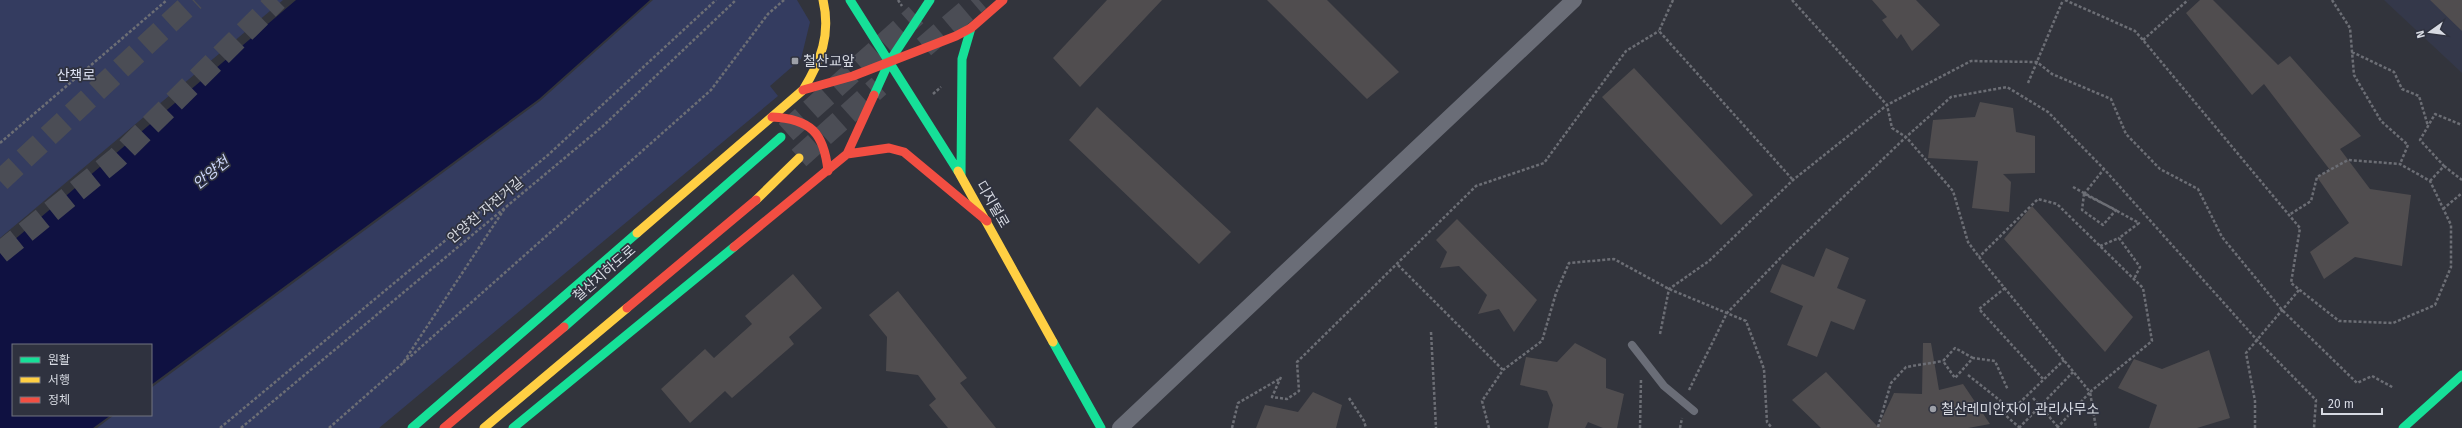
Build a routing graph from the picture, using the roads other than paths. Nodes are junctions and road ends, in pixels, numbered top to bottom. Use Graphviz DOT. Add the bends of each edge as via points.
graph roads {
  1 [pos="823,0"];
  2 [pos="850,0"];
  3 [pos="930,0"];
  4 [pos="1574,0"];
  5 [pos="981,3"];
  6 [pos="1000,3"];
  7 [pos="972,28"];
  8 [pos="889,62"];
  9 [pos="803,90"];
  10 [pos="772,117"];
  11 [pos="780,137"];
  12 [pos="847,154"];
  13 [pos="799,158"];
  14 [pos="828,171"];
  15 [pos="961,176"];
  16 [pos="987,221"];
  17 [pos="1632,344"];
  18 [pos="2462,374"];
  19 [pos="1694,410"];
  20 [pos="412,428"];
  21 [pos="444,428"];
  22 [pos="484,428"];
  23 [pos="513,428"];
  24 [pos="1101,428"];
  25 [pos="1120,428"];
  26 [pos="2403,428"];
  1 -- 9 [label="main road" via="827,37 812,77"];
  2 -- 8 [label="main road, 디지털로"];
  3 -- 8 [label="main road"];
  4 -- 25 [label="street"];
  5 -- 6 [label="main road" via="985,6"];
  6 -- 7 [label="main road"];
  7 -- 8 [label="main road"];
  7 -- 15 [label="main road" via="962,59"];
  8 -- 9 [label="main road" via="853,76"];
  8 -- 12 [label="main road"];
  8 -- 15 [label="main road, 디지털로"];
  9 -- 10 [label="main road"];
  10 -- 14 [label="main road" via="791,117 804,121 817,135 827,152"];
  10 -- 20 [label="main road"];
  11 -- 21 [label="main road, 철산지하도로" via="518,368"];
  12 -- 14 [label="main road"];
  12 -- 16 [label="main road" via="889,148 904,152"];
  13 -- 22 [label="main road" via="772,186"];
  14 -- 23 [label="main road"];
  15 -- 16 [label="main road, 디지털로"];
  16 -- 24 [label="main road, 디지털로"];
  17 -- 19 [label="lane" via="1664,386"];
  18 -- 26 [label="main road"];
}
